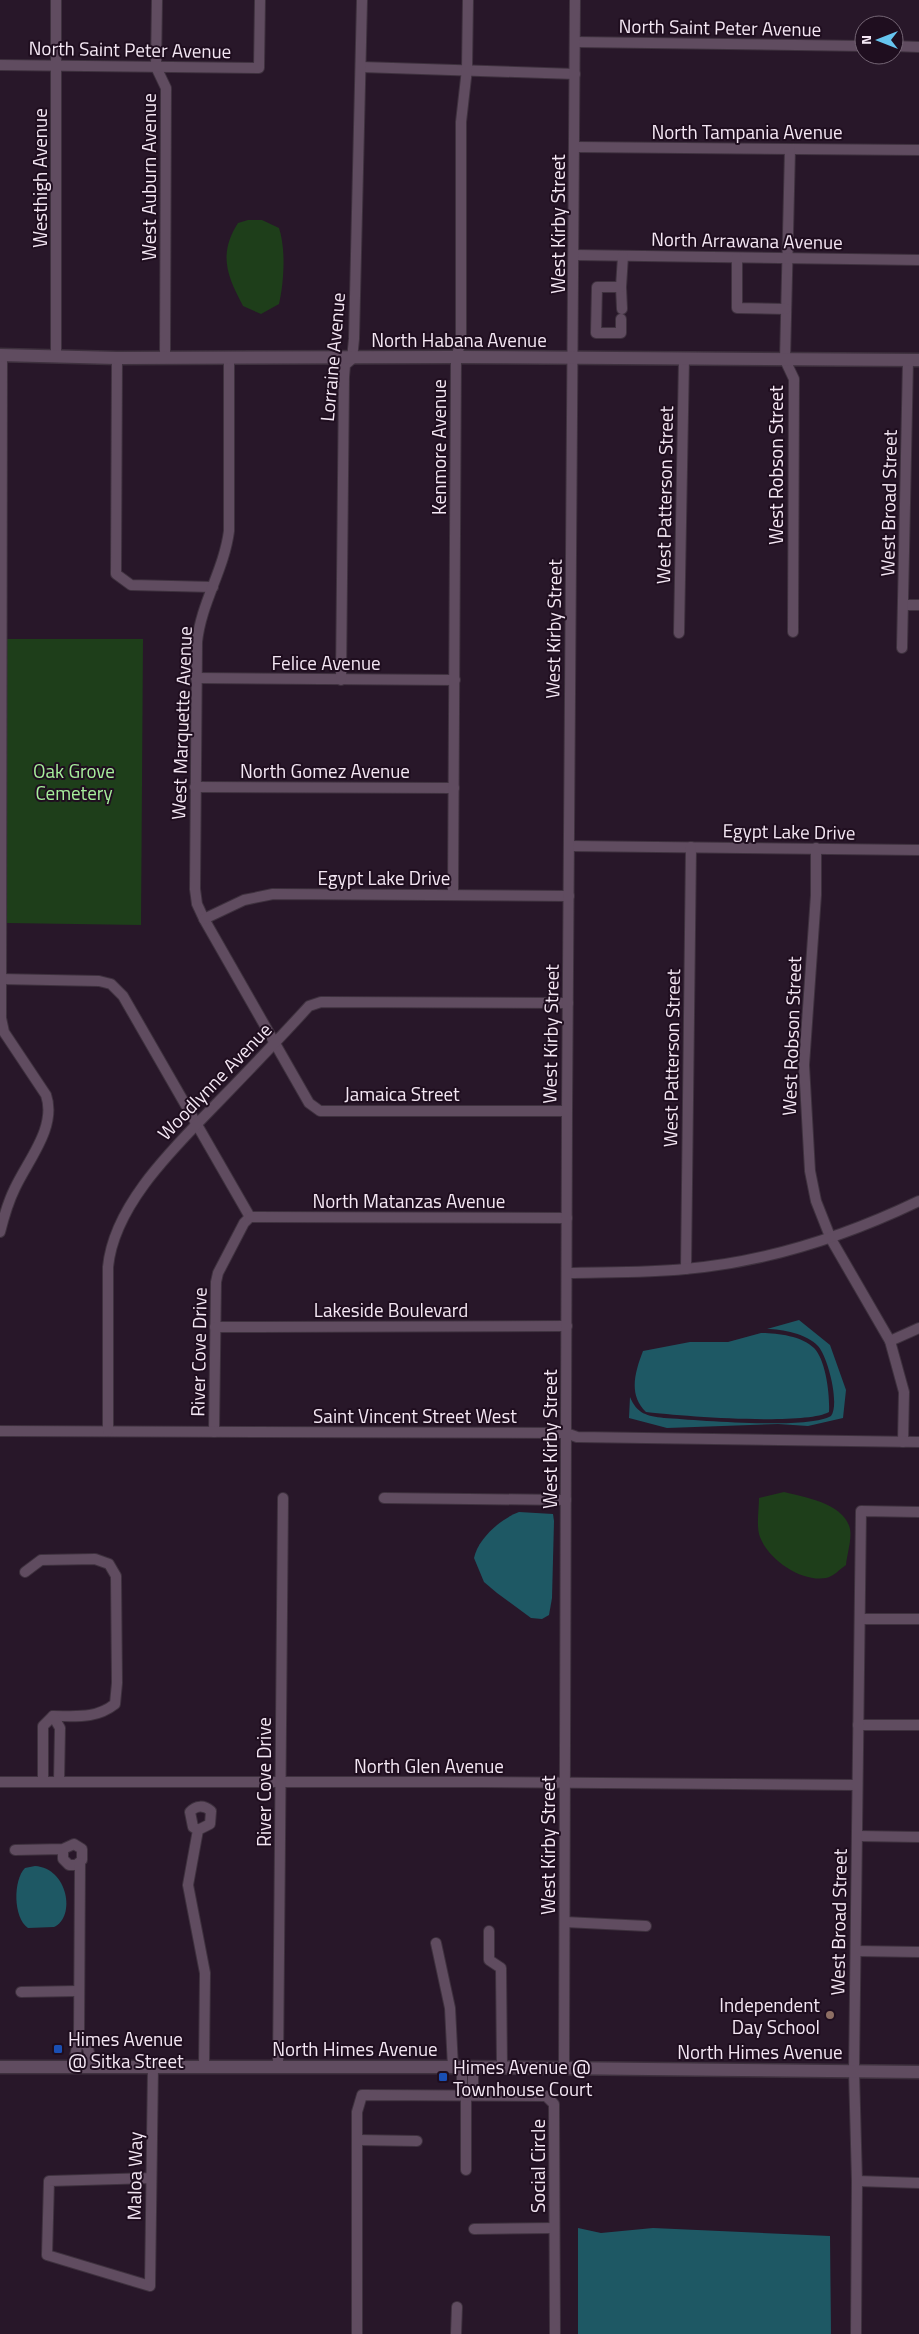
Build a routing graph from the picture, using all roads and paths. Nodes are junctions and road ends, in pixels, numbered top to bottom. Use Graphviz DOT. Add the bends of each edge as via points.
graph roads {
  1 [pos="56,0"];
  2 [pos="157,0"];
  3 [pos="260,0"];
  4 [pos="362,0"];
  5 [pos="468,0"];
  6 [pos="575,0"];
  7 [pos="575,42"];
  8 [pos="854,46"];
  9 [pos="904,46"];
  10 [pos="919,46"];
  11 [pos="0,65"];
  12 [pos="57,66"];
  13 [pos="156,67"];
  14 [pos="361,67"];
  15 [pos="467,69"];
  16 [pos="575,74"];
  17 [pos="575,147"];
  18 [pos="790,149"];
  19 [pos="919,150"];
  20 [pos="574,255"];
  21 [pos="623,256"];
  22 [pos="737,258"];
  23 [pos="788,259"];
  24 [pos="919,260"];
  25 [pos="621,287"];
  26 [pos="786,309"];
  27 [pos="1,355"];
  28 [pos="56,355"];
  29 [pos="165,357"];
  30 [pos="456,357"];
  31 [pos="574,357"];
  32 [pos="117,358"];
  33 [pos="229,358"];
  34 [pos="352,358"];
  35 [pos="684,358"];
  36 [pos="785,360"];
  37 [pos="914,360"];
  38 [pos="1,537"];
  39 [pos="213,587"];
  40 [pos="903,605"];
  41 [pos="919,605"];
  42 [pos="793,632"];
  43 [pos="679,633"];
  44 [pos="902,648"];
  45 [pos="196,678"];
  46 [pos="341,680"];
  47 [pos="455,680"];
  48 [pos="0,730"];
  49 [pos="195,787"];
  50 [pos="454,788"];
  51 [pos="570,846"];
  52 [pos="691,847"];
  53 [pos="816,848"];
  54 [pos="919,850"];
  55 [pos="454,895"];
  56 [pos="569,896"];
  57 [pos="204,918"];
  58 [pos="0,979"];
  59 [pos="568,1004"];
  60 [pos="274,1043"];
  61 [pos="567,1111"];
  62 [pos="198,1124"];
  63 [pos="919,1201"];
  64 [pos="250,1217"];
  65 [pos="567,1218"];
  66 [pos="0,1232"];
  67 [pos="831,1239"];
  68 [pos="686,1269"];
  69 [pos="567,1273"];
  70 [pos="215,1326"];
  71 [pos="567,1326"];
  72 [pos="919,1328"];
  73 [pos="890,1341"];
  74 [pos="0,1431"];
  75 [pos="108,1431"];
  76 [pos="214,1432"];
  77 [pos="566,1434"];
  78 [pos="903,1442"];
  79 [pos="919,1442"];
  80 [pos="283,1498"];
  81 [pos="384,1498"];
  82 [pos="566,1500"];
  83 [pos="919,1512"];
  84 [pos="25,1572"];
  85 [pos="860,1619"];
  86 [pos="919,1619"];
  87 [pos="54,1716"];
  88 [pos="858,1725"];
  89 [pos="919,1725"];
  90 [pos="43,1781"];
  91 [pos="0,1782"];
  92 [pos="59,1782"];
  93 [pos="281,1782"];
  94 [pos="564,1784"];
  95 [pos="857,1785"];
  96 [pos="198,1830"];
  97 [pos="857,1836"];
  98 [pos="919,1837"];
  99 [pos="64,1849"];
  100 [pos="15,1850"];
  101 [pos="80,1863"];
  102 [pos="565,1922"];
  103 [pos="646,1926"];
  104 [pos="489,1931"];
  105 [pos="436,1943"];
  106 [pos="856,1951"];
  107 [pos="919,1952"];
  108 [pos="78,1991"];
  109 [pos="21,1992"];
  110 [pos="79,2037"];
  111 [pos="74,2066"];
  112 [pos="92,2066"];
  113 [pos="153,2066"];
  114 [pos="204,2067"];
  115 [pos="278,2067"];
  116 [pos="463,2067"];
  117 [pos="0,2068"];
  118 [pos="502,2068"];
  119 [pos="564,2069"];
  120 [pos="854,2071"];
  121 [pos="919,2072"];
  122 [pos="466,2095"];
  123 [pos="358,2140"];
  124 [pos="417,2141"];
  125 [pos="466,2170"];
  126 [pos="151,2178"];
  127 [pos="857,2181"];
  128 [pos="919,2183"];
  129 [pos="554,2228"];
  130 [pos="474,2229"];
  131 [pos="457,2307"];
  132 [pos="357,2334"];
  133 [pos="456,2334"];
  134 [pos="555,2334"];
  135 [pos="856,2334"];
  1 -- 12 [label="street, Westhigh Avenue"];
  2 -- 13 [label="street, West Auburn Avenue"];
  3 -- 13 [label="street, North Saint Peter Avenue" via="260,68"];
  4 -- 14 [label="street, Lorraine Avenue"];
  5 -- 15 [label="street, Kenmore Avenue"];
  6 -- 7 [label="street, West Kirby Street"];
  7 -- 8 [label="street, North Saint Peter Avenue"];
  7 -- 16 [label="street, West Kirby Street"];
  9 -- 10 [label="street"];
  11 -- 12 [label="street, North Saint Peter Avenue"];
  12 -- 13 [label="street, North Saint Peter Avenue"];
  12 -- 28 [label="street, Westhigh Avenue"];
  13 -- 29 [label="street, West Auburn Avenue" via="166,88"];
  14 -- 15 [label="street"];
  14 -- 34 [label="street, Lorraine Avenue"];
  15 -- 16 [label="street"];
  15 -- 30 [label="street, Kenmore Avenue" via="461,122 461,342"];
  16 -- 17 [label="street, West Kirby Street"];
  17 -- 18 [label="street, North Tampania Avenue"];
  17 -- 20 [label="street, West Kirby Street"];
  18 -- 19 [label="street, North Tampania Avenue"];
  18 -- 23 [label="street, West Robson Street"];
  20 -- 21 [label="street, North Arrawana Avenue"];
  20 -- 31 [label="street, West Kirby Street"];
  21 -- 22 [label="street, North Arrawana Avenue"];
  21 -- 25 [label="street"];
  22 -- 23 [label="street, North Arrawana Avenue"];
  22 -- 26 [label="street" via="737,308"];
  23 -- 24 [label="street, North Arrawana Avenue"];
  23 -- 26 [label="street, West Robson Street"];
  25 -- 25 [label="street" via="597,288 596,333 621,333"];
  26 -- 36 [label="street, West Robson Street"];
  27 -- 28 [label="street, North Habana Avenue"];
  27 -- 38 [label="street"];
  28 -- 32 [label="street, North Habana Avenue"];
  29 -- 32 [label="street, North Habana Avenue"];
  29 -- 33 [label="street, North Habana Avenue"];
  30 -- 31 [label="street, North Habana Avenue"];
  30 -- 34 [label="street, North Habana Avenue"];
  30 -- 47 [label="street, Kenmore Avenue"];
  31 -- 35 [label="street, North Habana Avenue"];
  31 -- 51 [label="street, West Kirby Street"];
  32 -- 39 [label="street" via="116,574 131,585"];
  33 -- 34 [label="street, North Habana Avenue"];
  33 -- 39 [label="street, West Marquette Avenue" via="228,531 226,550"];
  34 -- 46 [label="street, Lorraine Avenue" via="345,365 344,377"];
  35 -- 36 [label="street, North Habana Avenue"];
  35 -- 43 [label="street, West Patterson Street"];
  36 -- 37 [label="street, North Habana Avenue"];
  36 -- 42 [label="street, West Robson Street" via="794,379"];
  37 -- 40 [label="street, West Broad Street"];
  38 -- 48 [label="street"];
  39 -- 45 [label="street, West Marquette Avenue" via="199,622"];
  40 -- 41 [label="street"];
  40 -- 44 [label="street, West Broad Street"];
  45 -- 46 [label="street, Felice Avenue"];
  45 -- 49 [label="street, West Marquette Avenue"];
  46 -- 47 [label="street, Felice Avenue"];
  47 -- 50 [label="street, Kenmore Avenue"];
  48 -- 58 [label="street"];
  49 -- 50 [label="street, North Gomez Avenue"];
  49 -- 57 [label="street, West Marquette Avenue" via="195,889"];
  50 -- 55 [label="street, Kenmore Avenue"];
  51 -- 52 [label="street, Egypt Lake Drive"];
  51 -- 56 [label="street, West Kirby Street"];
  52 -- 53 [label="street, Egypt Lake Drive"];
  52 -- 68 [label="street, West Patterson Street"];
  53 -- 54 [label="street, Egypt Lake Drive"];
  53 -- 67 [label="street, West Robson Street" via="816,895 805,1036 805,1114 816,1201"];
  55 -- 56 [label="street, Egypt Lake Drive"];
  55 -- 57 [label="street, Egypt Lake Drive" via="273,894 244,900"];
  56 -- 59 [label="street, West Kirby Street"];
  57 -- 60 [label="street, West Marquette Avenue"];
  58 -- 62 [label="street" via="111,984 124,996"];
  58 -- 66 [label="street" via="4,1032 50,1106 43,1135 12,1196"];
  59 -- 60 [label="street, Woodlynne Avenue" via="321,1002 309,1006"];
  59 -- 61 [label="street, West Kirby Street"];
  60 -- 61 [label="street, Jamaica Street" via="309,1103 320,1110"];
  60 -- 62 [label="street, Woodlynne Avenue"];
  61 -- 65 [label="street, West Kirby Street"];
  62 -- 64 [label="street"];
  62 -- 75 [label="street, Woodlynne Avenue" via="151,1172 109,1252"];
  63 -- 67 [label="street"];
  64 -- 65 [label="street, North Matanzas Avenue"];
  64 -- 70 [label="street, River Cove Drive" via="218,1273"];
  65 -- 69 [label="street, West Kirby Street"];
  67 -- 68 [label="street" via="738,1262"];
  67 -- 73 [label="street, West Robson Street"];
  68 -- 69 [label="street"];
  69 -- 71 [label="street, West Kirby Street"];
  70 -- 71 [label="street, Lakeside Boulevard"];
  70 -- 76 [label="street, River Cove Drive"];
  71 -- 77 [label="street, West Kirby Street"];
  72 -- 73 [label="street"];
  73 -- 78 [label="street, West Robson Street" via="904,1392"];
  74 -- 75 [label="street, Saint Vincent Street West"];
  75 -- 76 [label="street, Saint Vincent Street West"];
  76 -- 77 [label="street, Saint Vincent Street West"];
  77 -- 78 [label="street, Saint Vincent Street West" via="577,1437"];
  77 -- 82 [label="street, West Kirby Street"];
  78 -- 79 [label="street, Saint Vincent Street West"];
  80 -- 93 [label="street, River Cove Drive"];
  81 -- 82 [label="street"];
  82 -- 94 [label="street, West Kirby Street"];
  83 -- 85 [label="street, West Broad Street" via="861,1511"];
  84 -- 87 [label="street" via="41,1560 95,1559 109,1564 116,1576 115,1704 104,1713 92,1716"];
  85 -- 86 [label="street"];
  85 -- 88 [label="street, West Broad Street"];
  87 -- 90 [label="street" via="43,1726"];
  87 -- 92 [label="street" via="60,1728"];
  88 -- 89 [label="street"];
  88 -- 95 [label="street, West Broad Street"];
  90 -- 91 [label="street, North Glen Avenue"];
  90 -- 92 [label="street, North Glen Avenue"];
  92 -- 93 [label="street, North Glen Avenue"];
  93 -- 94 [label="street, North Glen Avenue"];
  93 -- 115 [label="street, River Cove Drive"];
  94 -- 95 [label="street, North Glen Avenue"];
  94 -- 102 [label="street, West Kirby Street"];
  95 -- 97 [label="street, West Broad Street"];
  96 -- 114 [label="street" via="188,1885 205,1973"];
  97 -- 98 [label="street"];
  97 -- 106 [label="street, West Broad Street"];
  99 -- 100 [label="street"];
  99 -- 101 [label="street" via="65,1862 73,1866"];
  99 -- 101 [label="street" via="69,1844 78,1845 83,1853"];
  101 -- 108 [label="street"];
  102 -- 103 [label="street"];
  102 -- 119 [label="street, West Kirby Street"];
  104 -- 118 [label="street" via="489,1960 500,1968"];
  105 -- 116 [label="street"];
  106 -- 107 [label="street"];
  106 -- 120 [label="street, West Broad Street"];
  108 -- 109 [label="street"];
  108 -- 110 [label="street"];
  110 -- 111 [label="street"];
  110 -- 112 [label="street" via="88,2048"];
  111 -- 112 [label="street, North Himes Avenue"];
  111 -- 117 [label="street, North Himes Avenue"];
  112 -- 113 [label="street, North Himes Avenue"];
  113 -- 114 [label="street, North Himes Avenue"];
  113 -- 126 [label="street, Maloa Way"];
  114 -- 115 [label="street, North Himes Avenue"];
  115 -- 116 [label="street, North Himes Avenue"];
  116 -- 118 [label="street, North Himes Avenue"];
  116 -- 122 [label="street" via="473,2086"];
  118 -- 119 [label="street, North Himes Avenue"];
  119 -- 120 [label="street, North Himes Avenue"];
  120 -- 121 [label="street, North Himes Avenue"];
  120 -- 127 [label="street, West Broad Street"];
  122 -- 123 [label="street, Social Circle" via="362,2095 357,2112"];
  122 -- 125 [label="street"];
  122 -- 129 [label="street, Social Circle" via="546,2096 554,2104"];
  123 -- 124 [label="street"];
  123 -- 132 [label="street, Social Circle"];
  126 -- 126 [label="street, Maloa Way" via="150,2286 47,2255 49,2181"];
  127 -- 128 [label="street"];
  127 -- 135 [label="street, West Broad Street"];
  129 -- 130 [label="street"];
  129 -- 134 [label="street, Social Circle"];
  131 -- 133 [label="street"];
}
